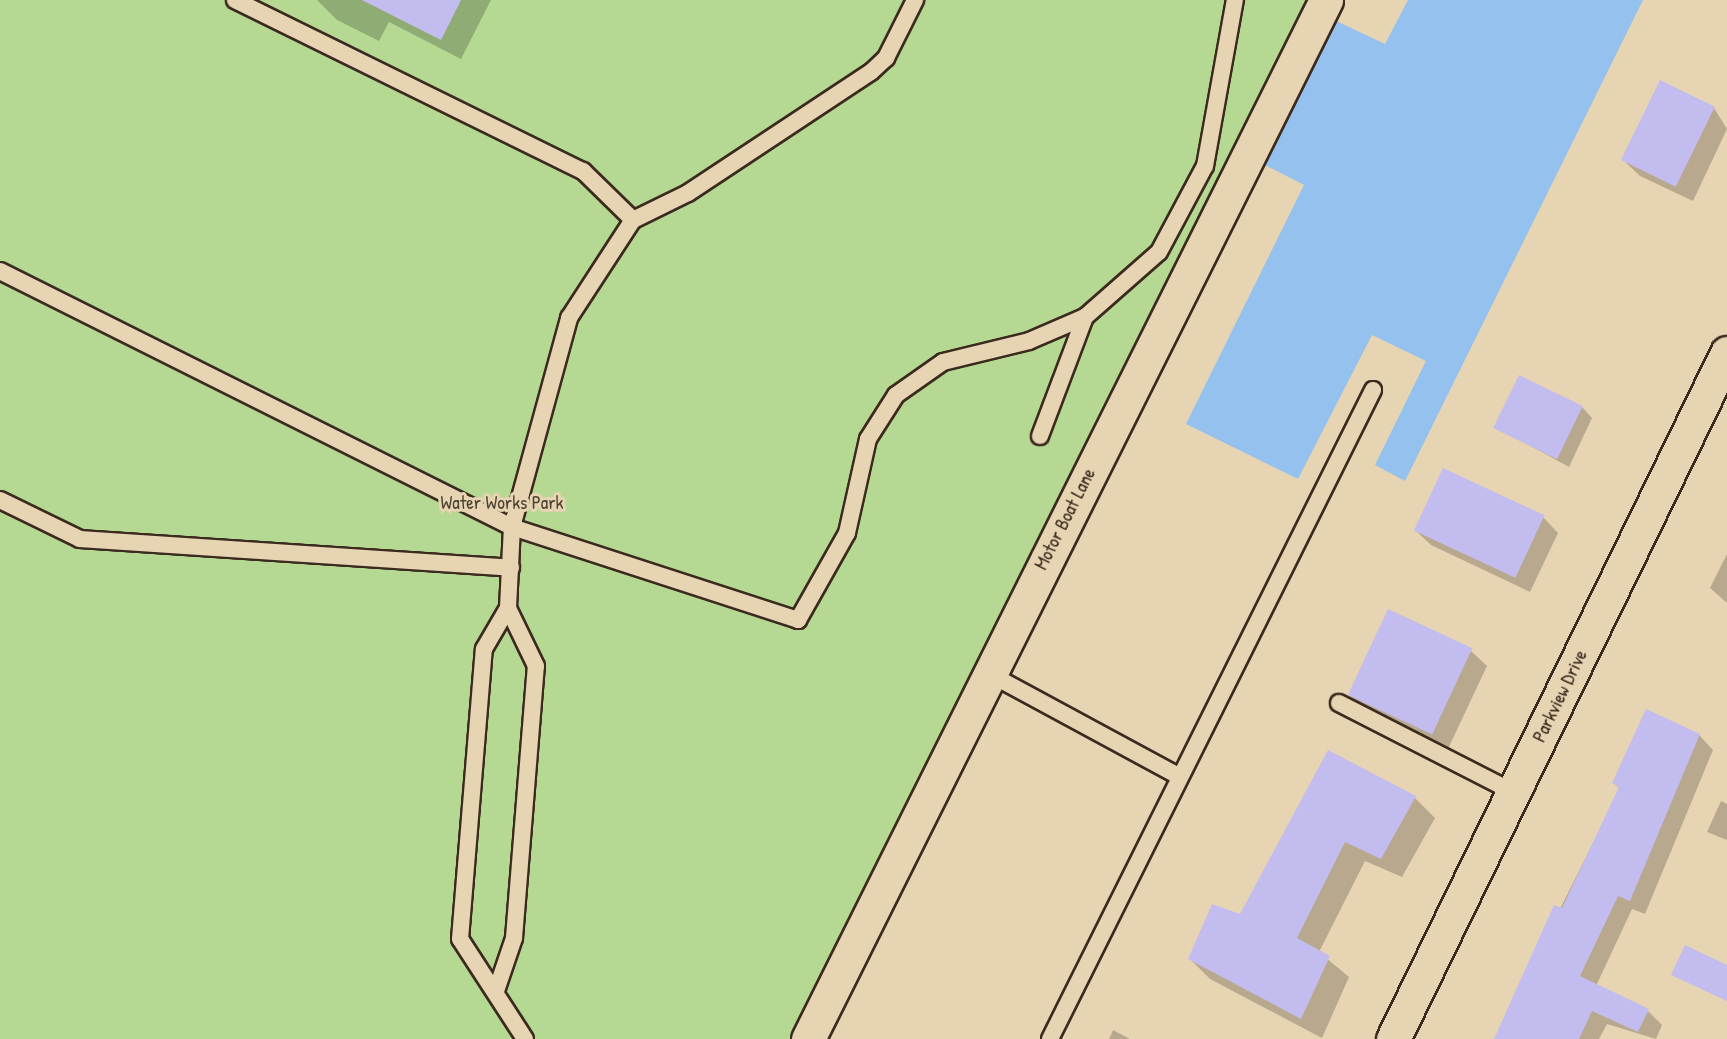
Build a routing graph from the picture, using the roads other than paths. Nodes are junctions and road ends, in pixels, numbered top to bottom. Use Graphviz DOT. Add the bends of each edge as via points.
graph roads {
  1 [pos="235,0"];
  2 [pos="915,0"];
  3 [pos="1235,0"];
  4 [pos="1326,0"];
  5 [pos="633,220"];
  6 [pos="0,271"];
  7 [pos="1085,317"];
  8 [pos="1727,353"];
  9 [pos="1373,390"];
  10 [pos="1040,436"];
  11 [pos="0,500"];
  12 [pos="512,527"];
  13 [pos="510,568"];
  14 [pos="508,608"];
  15 [pos="988,673"];
  16 [pos="1339,703"];
  17 [pos="1180,777"];
  18 [pos="1513,792"];
  19 [pos="496,990"];
  20 [pos="525,1039"];
  21 [pos="808,1039"];
  22 [pos="1050,1039"];
  23 [pos="1393,1039"];
  1 -- 5 [label="lane" via="583,171"];
  2 -- 5 [label="lane" via="886,58 871,72 688,193"];
  3 -- 7 [label="lane" via="1218,116 1194,194 1145,268"];
  4 -- 15 [label="street, Motor Boat Lane"];
  5 -- 12 [label="lane" via="569,318"];
  6 -- 12 [label="lane"];
  7 -- 10 [label="lane"];
  7 -- 12 [label="lane" via="1030,341 943,362 896,395 867,439 847,533 798,620"];
  8 -- 18 [label="street, Parkview Drive"];
  9 -- 17 [label="lane"];
  11 -- 13 [label="lane" via="80,539"];
  12 -- 13 [label="lane"];
  13 -- 14 [label="lane"];
  14 -- 19 [label="lane" via="536,666 514,938"];
  14 -- 19 [label="lane" via="484,649 460,939"];
  15 -- 17 [label="lane"];
  15 -- 21 [label="street, Motor Boat Lane"];
  16 -- 18 [label="lane"];
  17 -- 22 [label="lane"];
  18 -- 23 [label="street, Parkview Drive"];
  19 -- 20 [label="lane"];
}
